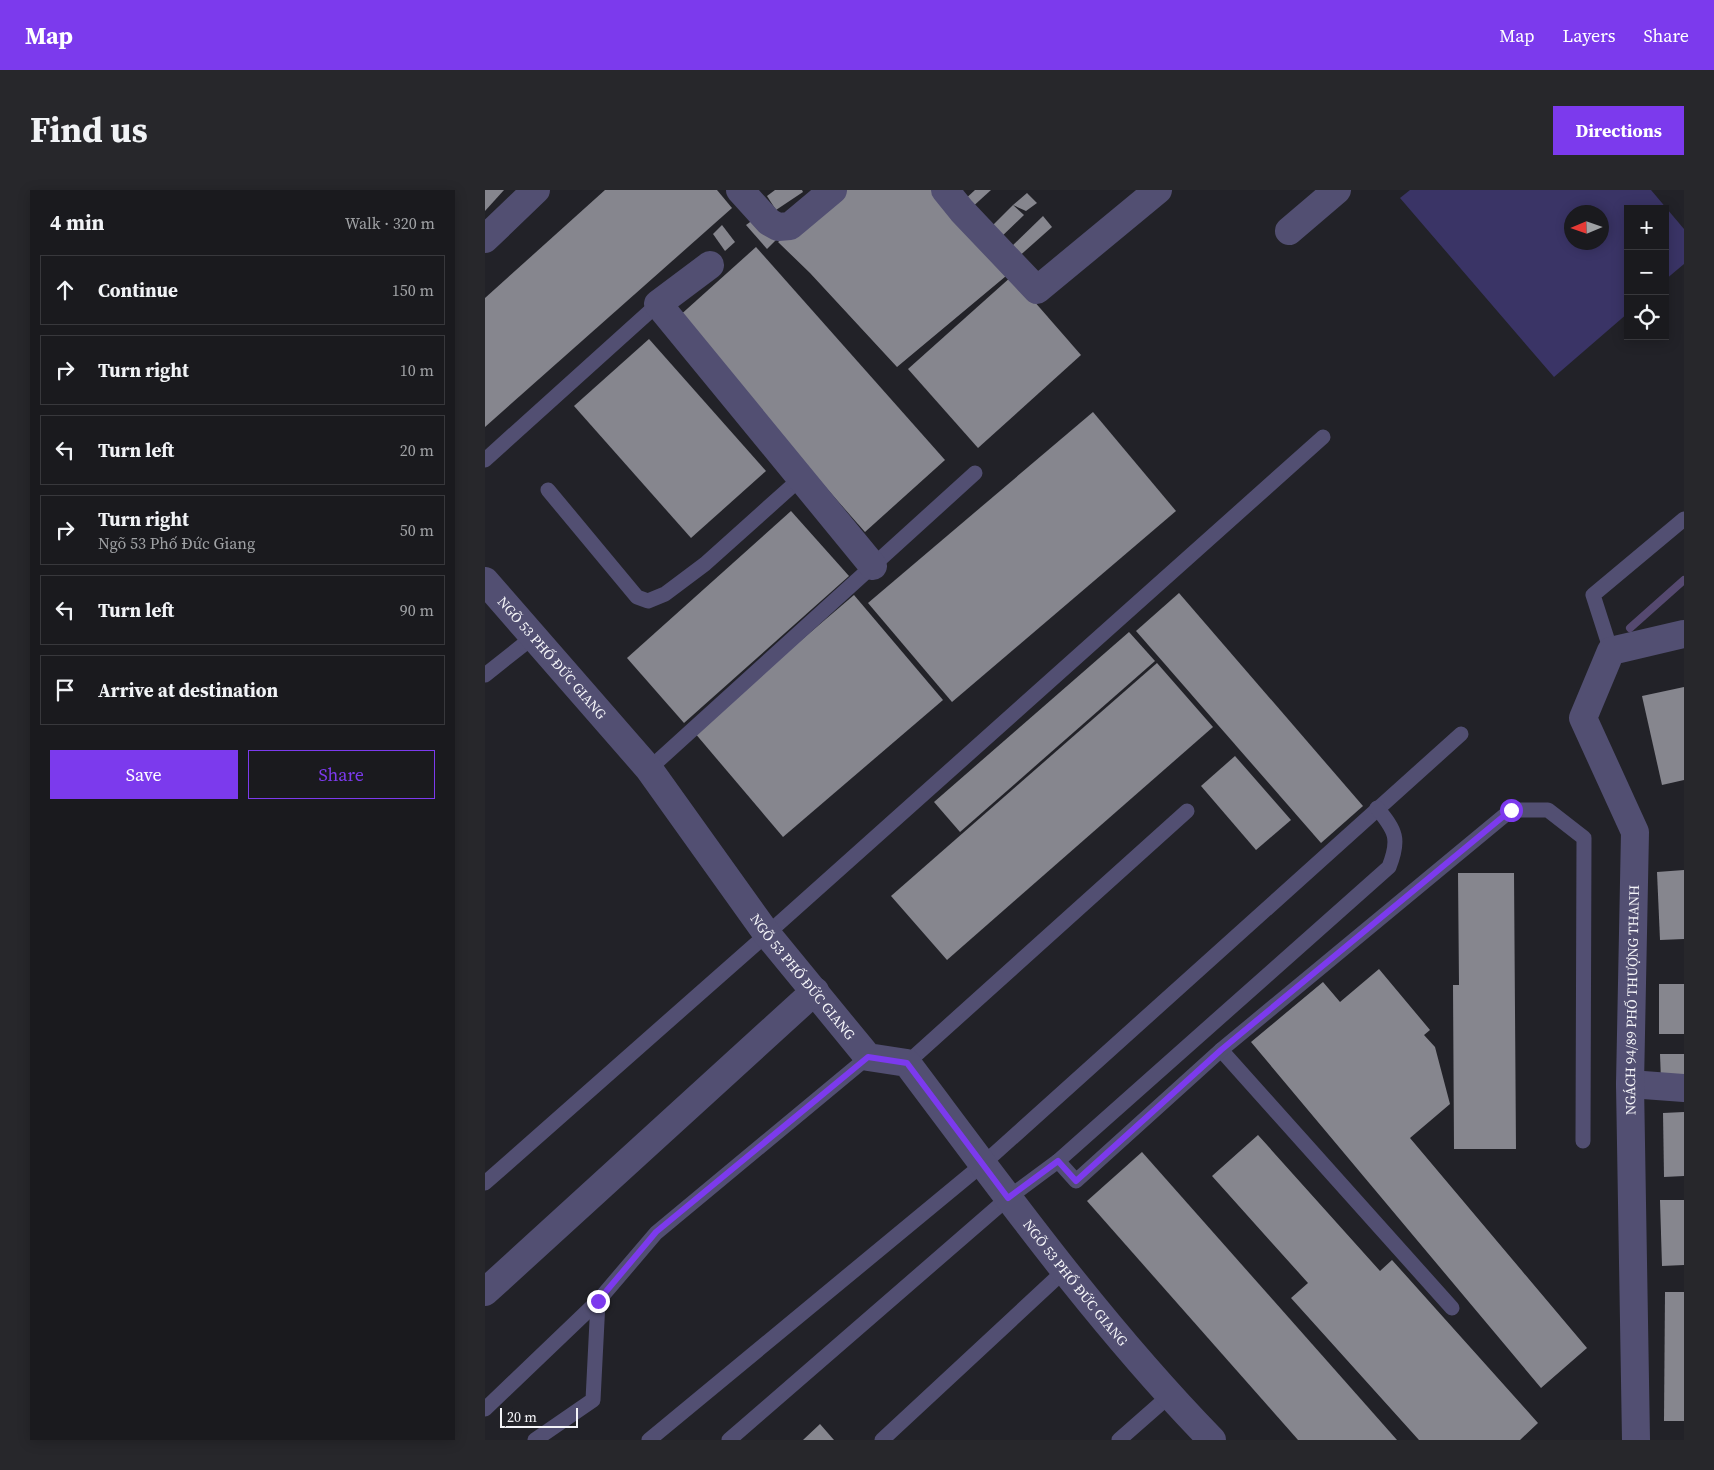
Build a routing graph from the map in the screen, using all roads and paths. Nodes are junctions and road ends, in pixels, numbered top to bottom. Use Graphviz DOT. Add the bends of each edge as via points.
graph roads {
  1 [pos="536,190"];
  2 [pos="740,190"];
  3 [pos="833,190"];
  4 [pos="945,190"];
  5 [pos="1158,190"];
  6 [pos="1337,190"];
  7 [pos="1289,231"];
  8 [pos="485,239"];
  9 [pos="710,265"];
  10 [pos="658,304"];
  11 [pos="1323,437"];
  12 [pos="485,460"];
  13 [pos="975,473"];
  14 [pos="801,478"];
  15 [pos="548,490"];
  16 [pos="1684,519"];
  17 [pos="873,566"];
  18 [pos="485,581"];
  19 [pos="1684,634"];
  20 [pos="533,637"];
  21 [pos="1611,651"];
  22 [pos="485,675"];
  23 [pos="1461,734"];
  24 [pos="649,769"];
  25 [pos="1377,808"];
  26 [pos="1187,811"];
  27 [pos="767,934"];
  28 [pos="815,991"];
  29 [pos="1221,1050"];
  30 [pos="868,1057"];
  31 [pos="907,1063"];
  32 [pos="1631,1084"];
  33 [pos="1684,1088"];
  34 [pos="1583,1141"];
  35 [pos="1058,1161"];
  36 [pos="983,1164"];
  37 [pos="485,1183"];
  38 [pos="1008,1198"];
  39 [pos="1065,1270"];
  40 [pos="485,1292"];
  41 [pos="598,1301"];
  42 [pos="1452,1308"];
  43 [pos="1169,1396"];
  44 [pos="485,1409"];
  45 [pos="535,1440"];
  46 [pos="649,1440"];
  47 [pos="729,1440"];
  48 [pos="882,1440"];
  49 [pos="1119,1440"];
  50 [pos="1212,1440"];
  51 [pos="1636,1440"];
  1 -- 8 [label="street"];
  2 -- 3 [label="street" via="769,222 790,226"];
  4 -- 5 [label="street" via="1037,290"];
  6 -- 7 [label="street"];
  9 -- 10 [label="street"];
  10 -- 12 [label="lane"];
  10 -- 14 [label="street"];
  11 -- 27 [label="lane"];
  13 -- 17 [label="lane"];
  14 -- 15 [label="lane" via="705,564 665,594 648,601 637,597"];
  14 -- 17 [label="street"];
  16 -- 21 [label="lane" via="1593,595"];
  17 -- 24 [label="lane"];
  18 -- 20 [label="street, NGÕ 53 PHỐ ĐỨC GIANG"];
  19 -- 21 [label="street"];
  20 -- 22 [label="lane"];
  20 -- 24 [label="street, NGÕ 53 PHỐ ĐỨC GIANG"];
  21 -- 32 [label="street, NGÁCH 94/89 PHỐ THƯỢNG THANH" via="1583,718 1635,832"];
  23 -- 25 [label="lane"];
  24 -- 27 [label="street, NGÕ 53 PHỐ ĐỨC GIANG"];
  25 -- 35 [label="lane" via="1392,827 1395,850 1389,866"];
  25 -- 36 [label="lane"];
  26 -- 31 [label="lane"];
  27 -- 28 [label="street, NGÕ 53 PHỐ ĐỨC GIANG"];
  27 -- 37 [label="lane"];
  28 -- 30 [label="street, NGÕ 53 PHỐ ĐỨC GIANG"];
  28 -- 40 [label="street"];
  29 -- 34 [label="lane" via="1511,810 1548,810 1584,838"];
  29 -- 35 [label="lane" via="1076,1181"];
  29 -- 42 [label="lane"];
  30 -- 31 [label="street"];
  30 -- 41 [label="lane" via="656,1232"];
  31 -- 36 [label="street, NGÕ 53 PHỐ ĐỨC GIANG"];
  32 -- 33 [label="street"];
  32 -- 51 [label="street, NGÁCH 94/89 PHỐ THƯỢNG THANH"];
  35 -- 38 [label="lane"];
  36 -- 38 [label="street, NGÕ 53 PHỐ ĐỨC GIANG"];
  36 -- 46 [label="lane"];
  38 -- 39 [label="street, NGÕ 53 PHỐ ĐỨC GIANG"];
  38 -- 47 [label="lane"];
  39 -- 43 [label="street, NGÕ 53 PHỐ ĐỨC GIANG"];
  39 -- 48 [label="lane"];
  41 -- 44 [label="lane"];
  41 -- 45 [label="lane" via="593,1400"];
  43 -- 49 [label="lane"];
  43 -- 50 [label="street, NGÕ 53 PHỐ ĐỨC GIANG"];
}
